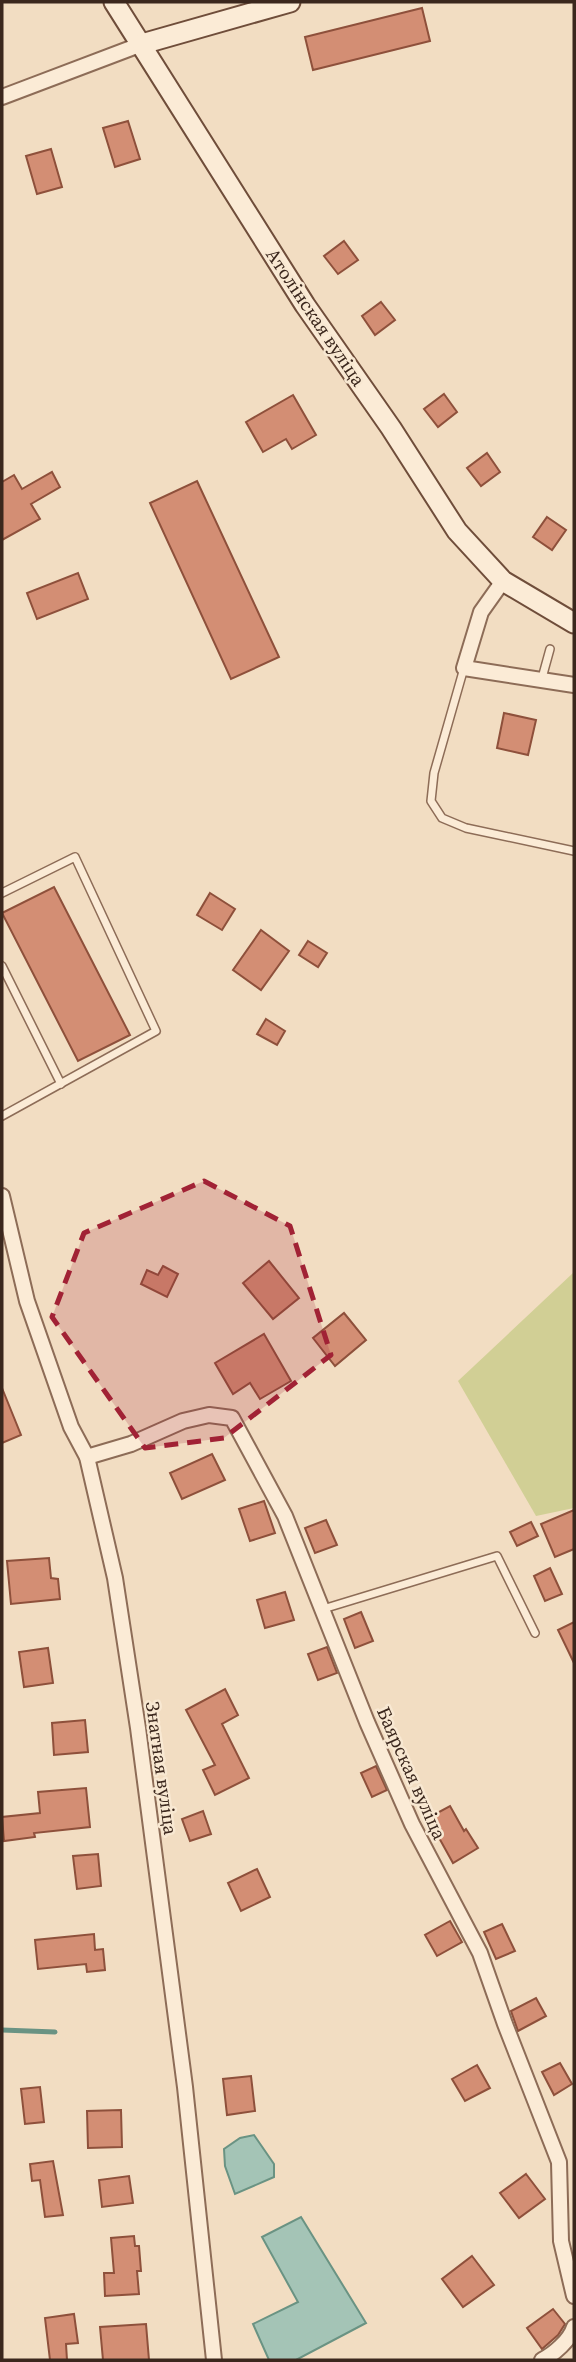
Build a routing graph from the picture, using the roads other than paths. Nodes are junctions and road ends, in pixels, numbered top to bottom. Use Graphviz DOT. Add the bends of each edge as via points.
graph roads {
  1 [pos="114,2"];
  2 [pos="290,2"];
  3 [pos="142,44"];
  4 [pos="2,97"];
  5 [pos="503,580"];
  6 [pos="574,623"];
  7 [pos="550,649"];
  8 [pos="464,668"];
  9 [pos="542,678"];
  10 [pos="574,685"];
  11 [pos="574,851"];
  12 [pos="2,893"];
  13 [pos="2,966"];
  14 [pos="61,1084"];
  15 [pos="2,1116"];
  16 [pos="2,1196"];
  17 [pos="87,1457"];
  18 [pos="323,1609"];
  19 [pos="535,1633"];
  20 [pos="574,2296"];
  21 [pos="574,2327"];
  22 [pos="214,2360"];
  23 [pos="542,2360"];
  1 -- 3 [label="street, Атолінская вуліца"];
  2 -- 3 [label="street"];
  3 -- 4 [label="street"];
  3 -- 5 [label="street, Атолінская вуліца" via="305,305 457,531"];
  5 -- 6 [label="street, Атолінская вуліца"];
  5 -- 8 [label="street" via="481,612"];
  7 -- 9 [label="lane"];
  8 -- 9 [label="street"];
  8 -- 11 [label="lane" via="434,773 431,802 442,818 466,828"];
  9 -- 10 [label="street"];
  12 -- 14 [label="lane" via="75,857 156,1031"];
  13 -- 14 [label="lane"];
  14 -- 15 [label="lane"];
  16 -- 17 [label="street, Знатная вуліца" via="27,1301 71,1427"];
  17 -- 18 [label="street, Баярская вуліца" via="183,1421 209,1415 232,1418 285,1516"];
  17 -- 22 [label="street, Знатная вуліца" via="114,1578 140,1742 185,2087"];
  18 -- 19 [label="lane" via="497,1556"];
  18 -- 20 [label="street, Баярская вуліца" via="412,1824 480,1953 548,2130 559,2162 561,2241"];
  21 -- 23 [label="street" via="551,2356"];
}
